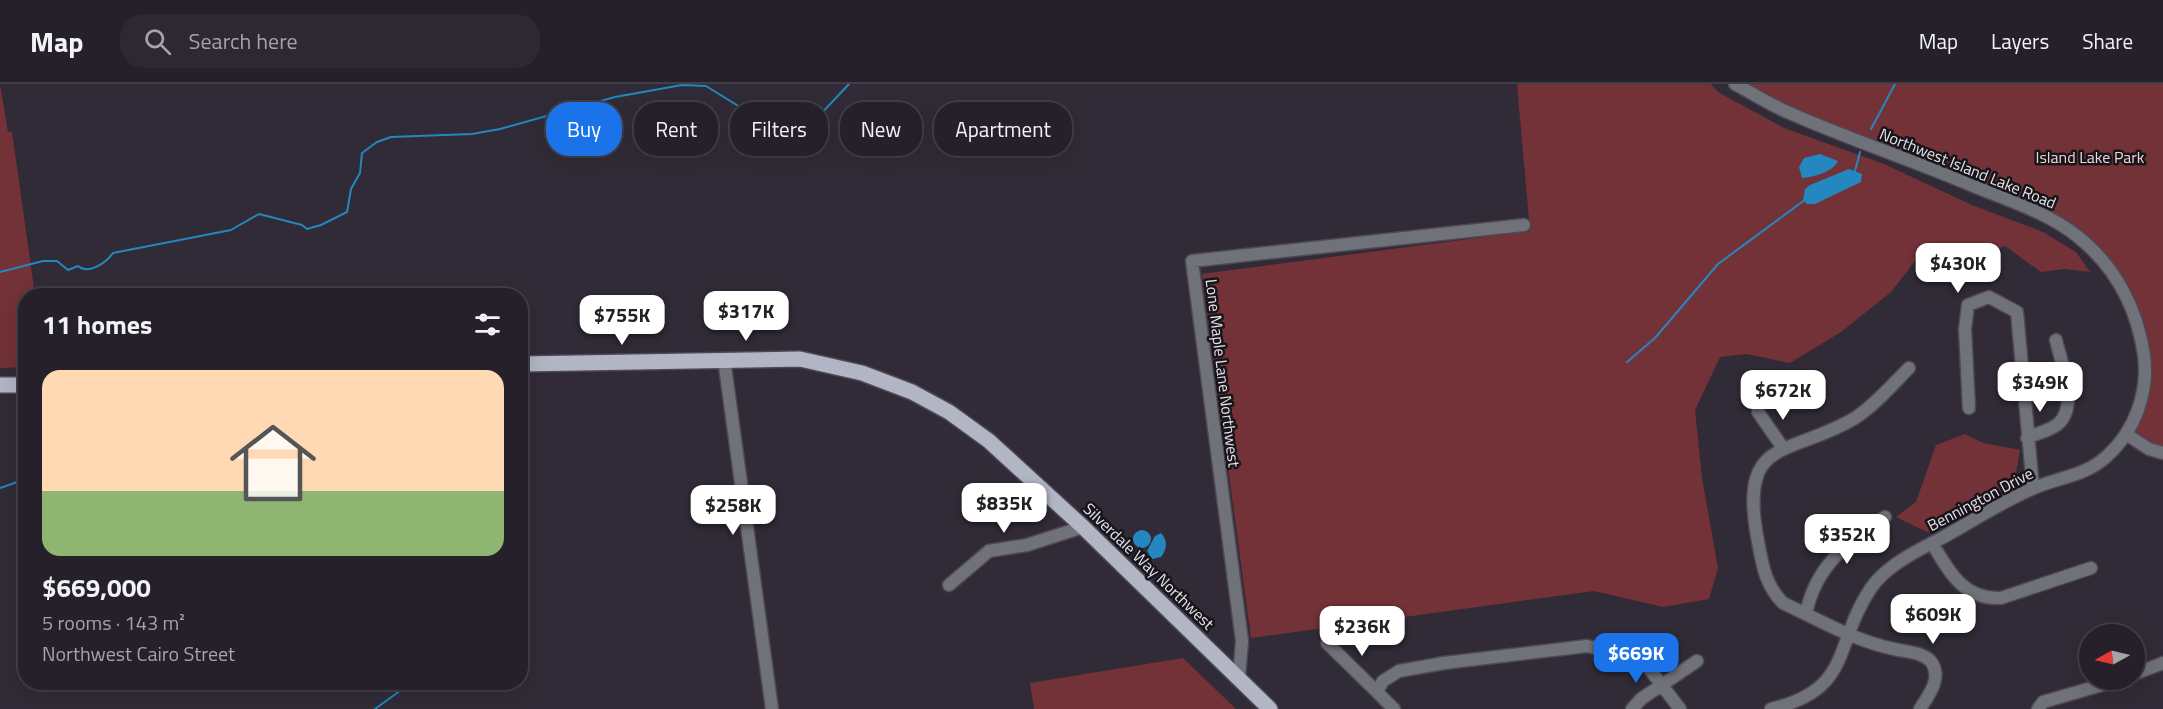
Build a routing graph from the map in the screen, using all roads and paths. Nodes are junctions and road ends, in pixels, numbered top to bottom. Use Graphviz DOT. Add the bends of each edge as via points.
graph roads {
  1 [pos="1735,84"];
  2 [pos="1524,225"];
  3 [pos="2056,340"];
  4 [pos="724,359"];
  5 [pos="528,364"];
  6 [pos="1909,368"];
  7 [pos="0,385"];
  8 [pos="18,385"];
  9 [pos="1969,408"];
  10 [pos="1758,412"];
  11 [pos="2126,434"];
  12 [pos="2027,438"];
  13 [pos="1783,447"];
  14 [pos="2163,453"];
  15 [pos="2033,488"];
  16 [pos="1885,517"];
  17 [pos="1083,527"];
  18 [pos="1932,543"];
  19 [pos="2091,567"];
  20 [pos="949,585"];
  21 [pos="1806,614"];
  22 [pos="1850,635"];
  23 [pos="1327,643"];
  24 [pos="1697,662"];
  25 [pos="2163,663"];
  26 [pos="2145,670"];
  27 [pos="1239,678"];
  28 [pos="1662,685"];
  29 [pos="2084,690"];
  30 [pos="1377,692"];
  31 [pos="1793,703"];
  32 [pos="772,709"];
  33 [pos="1270,709"];
  34 [pos="1394,709"];
  35 [pos="1632,709"];
  36 [pos="1680,709"];
  37 [pos="1771,709"];
  38 [pos="1804,709"];
  39 [pos="1920,709"];
  40 [pos="2038,709"];
  1 -- 11 [label="street, Northwest Island Lake Road" via="1792,115 2041,214 2080,238 2115,277 2139,331 2145,383"];
  2 -- 27 [label="street, Lone Maple Lane Northwest" via="1192,261 1242,641"];
  3 -- 12 [label="street" via="2067,395 2065,414 2057,425"];
  4 -- 5 [label="main road, Silverdale Way Northwest"];
  4 -- 17 [label="main road, Silverdale Way Northwest" via="819,362 912,392 982,435"];
  4 -- 32 [label="street"];
  6 -- 13 [label="street" via="1856,417"];
  7 -- 8 [label="main road"];
  9 -- 12 [label="street" via="1965,329 1968,305 1989,297 2017,312"];
  10 -- 13 [label="street"];
  11 -- 14 [label="street"];
  11 -- 15 [label="street, Bennington Drive" via="2107,456 2087,470"];
  12 -- 15 [label="street"];
  13 -- 21 [label="street" via="1770,456 1757,476 1752,491 1754,517 1765,580 1784,603"];
  15 -- 18 [label="street, Bennington Drive"];
  16 -- 21 [label="street" via="1850,541 1826,565 1816,580"];
  17 -- 20 [label="street" via="1027,545 989,551"];
  17 -- 27 [label="main road, Silverdale Way Northwest"];
  18 -- 19 [label="street" via="1955,580 1990,598 2001,598"];
  18 -- 22 [label="street, Bennington Drive" via="1883,573 1870,589"];
  21 -- 22 [label="street"];
  22 -- 31 [label="street, Bennington Drive" via="1833,672 1814,693"];
  22 -- 39 [label="street" via="1931,661 1936,671 1934,686"];
  23 -- 30 [label="street"];
  24 -- 28 [label="street"];
  25 -- 26 [label="street"];
  27 -- 33 [label="main road, Silverdale Way Northwest"];
  28 -- 30 [label="street" via="1648,667 1621,654 1587,646 1399,671 1383,681"];
  28 -- 35 [label="street"];
  28 -- 36 [label="street"];
  29 -- 40 [label="street" via="2043,702"];
  30 -- 34 [label="street"];
  31 -- 37 [label="street, Bennington Drive"];
  31 -- 38 [label="street"];
}
